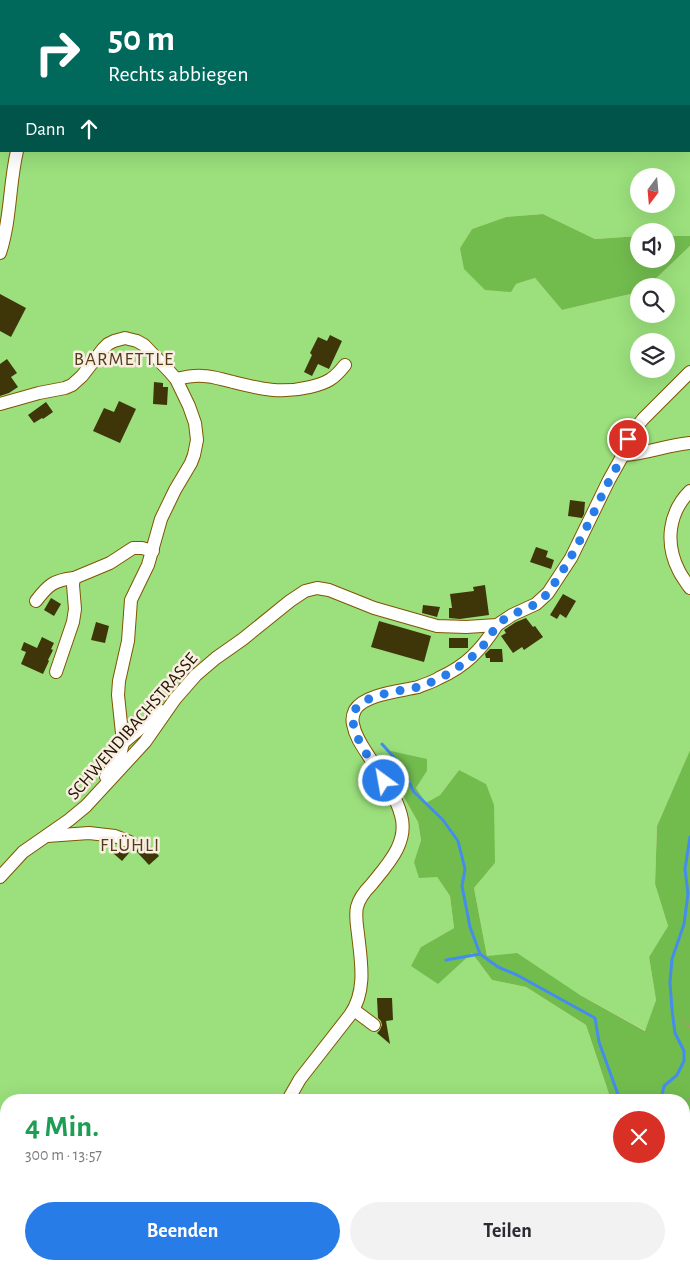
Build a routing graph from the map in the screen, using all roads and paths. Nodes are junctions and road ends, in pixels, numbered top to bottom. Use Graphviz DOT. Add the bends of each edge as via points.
graph roads {
  1 [pos="17,152"];
  2 [pos="0,252"];
  3 [pos="345,366"];
  4 [pos="690,372"];
  5 [pos="176,380"];
  6 [pos="0,404"];
  7 [pos="690,443"];
  8 [pos="623,456"];
  9 [pos="690,491"];
  10 [pos="153,551"];
  11 [pos="74,578"];
  12 [pos="690,588"];
  13 [pos="36,601"];
  14 [pos="497,625"];
  15 [pos="56,672"];
  16 [pos="175,699"];
  17 [pos="123,743"];
  18 [pos="95,798"];
  19 [pos="47,836"];
  20 [pos="130,842"];
  21 [pos="0,877"];
  22 [pos="354,1010"];
  23 [pos="681,1019"];
  24 [pos="374,1025"];
  25 [pos="690,1028"];
  26 [pos="291,1094"];
  1 -- 2 [label="street" via="7,228"];
  3 -- 5 [label="street" via="336,377 320,384 284,391 206,376"];
  4 -- 8 [label="street, SCHWENDIBACHSTRASSE" via="636,428 628,439"];
  5 -- 6 [label="street" via="144,345 125,338 108,344 72,385"];
  5 -- 10 [label="street" via="195,423 196,448 161,519"];
  7 -- 8 [label="street"];
  8 -- 14 [label="street, SCHWENDIBACHSTRASSE" via="571,558 552,588 536,604"];
  9 -- 12 [label="street" via="676,510 670,534 679,571"];
  10 -- 11 [label="street" via="132,548 110,563"];
  10 -- 17 [label="street" via="130,605 128,641 118,695"];
  11 -- 13 [label="street" via="55,582"];
  11 -- 15 [label="street" via="76,609"];
  14 -- 16 [label="street, SCHWENDIBACHSTRASSE" via="437,626 374,608 329,590 310,589 300,593 216,658"];
  14 -- 22 [label="street" via="480,650 452,671 418,686 368,699 355,710 352,720 355,732 392,794 401,816 402,832 394,855 366,890 357,908 361,985"];
  16 -- 17 [label="street"];
  16 -- 18 [label="street, SCHWENDIBACHSTRASSE" via="145,742"];
  17 -- 18 [label="street" via="120,755"];
  18 -- 19 [label="street, SCHWENDIBACHSTRASSE"];
  19 -- 20 [label="street" via="89,833 115,836"];
  19 -- 21 [label="street, SCHWENDIBACHSTRASSE" via="23,852"];
  22 -- 24 [label="street"];
  22 -- 26 [label="street"];
  23 -- 25 [label="path"];
}
